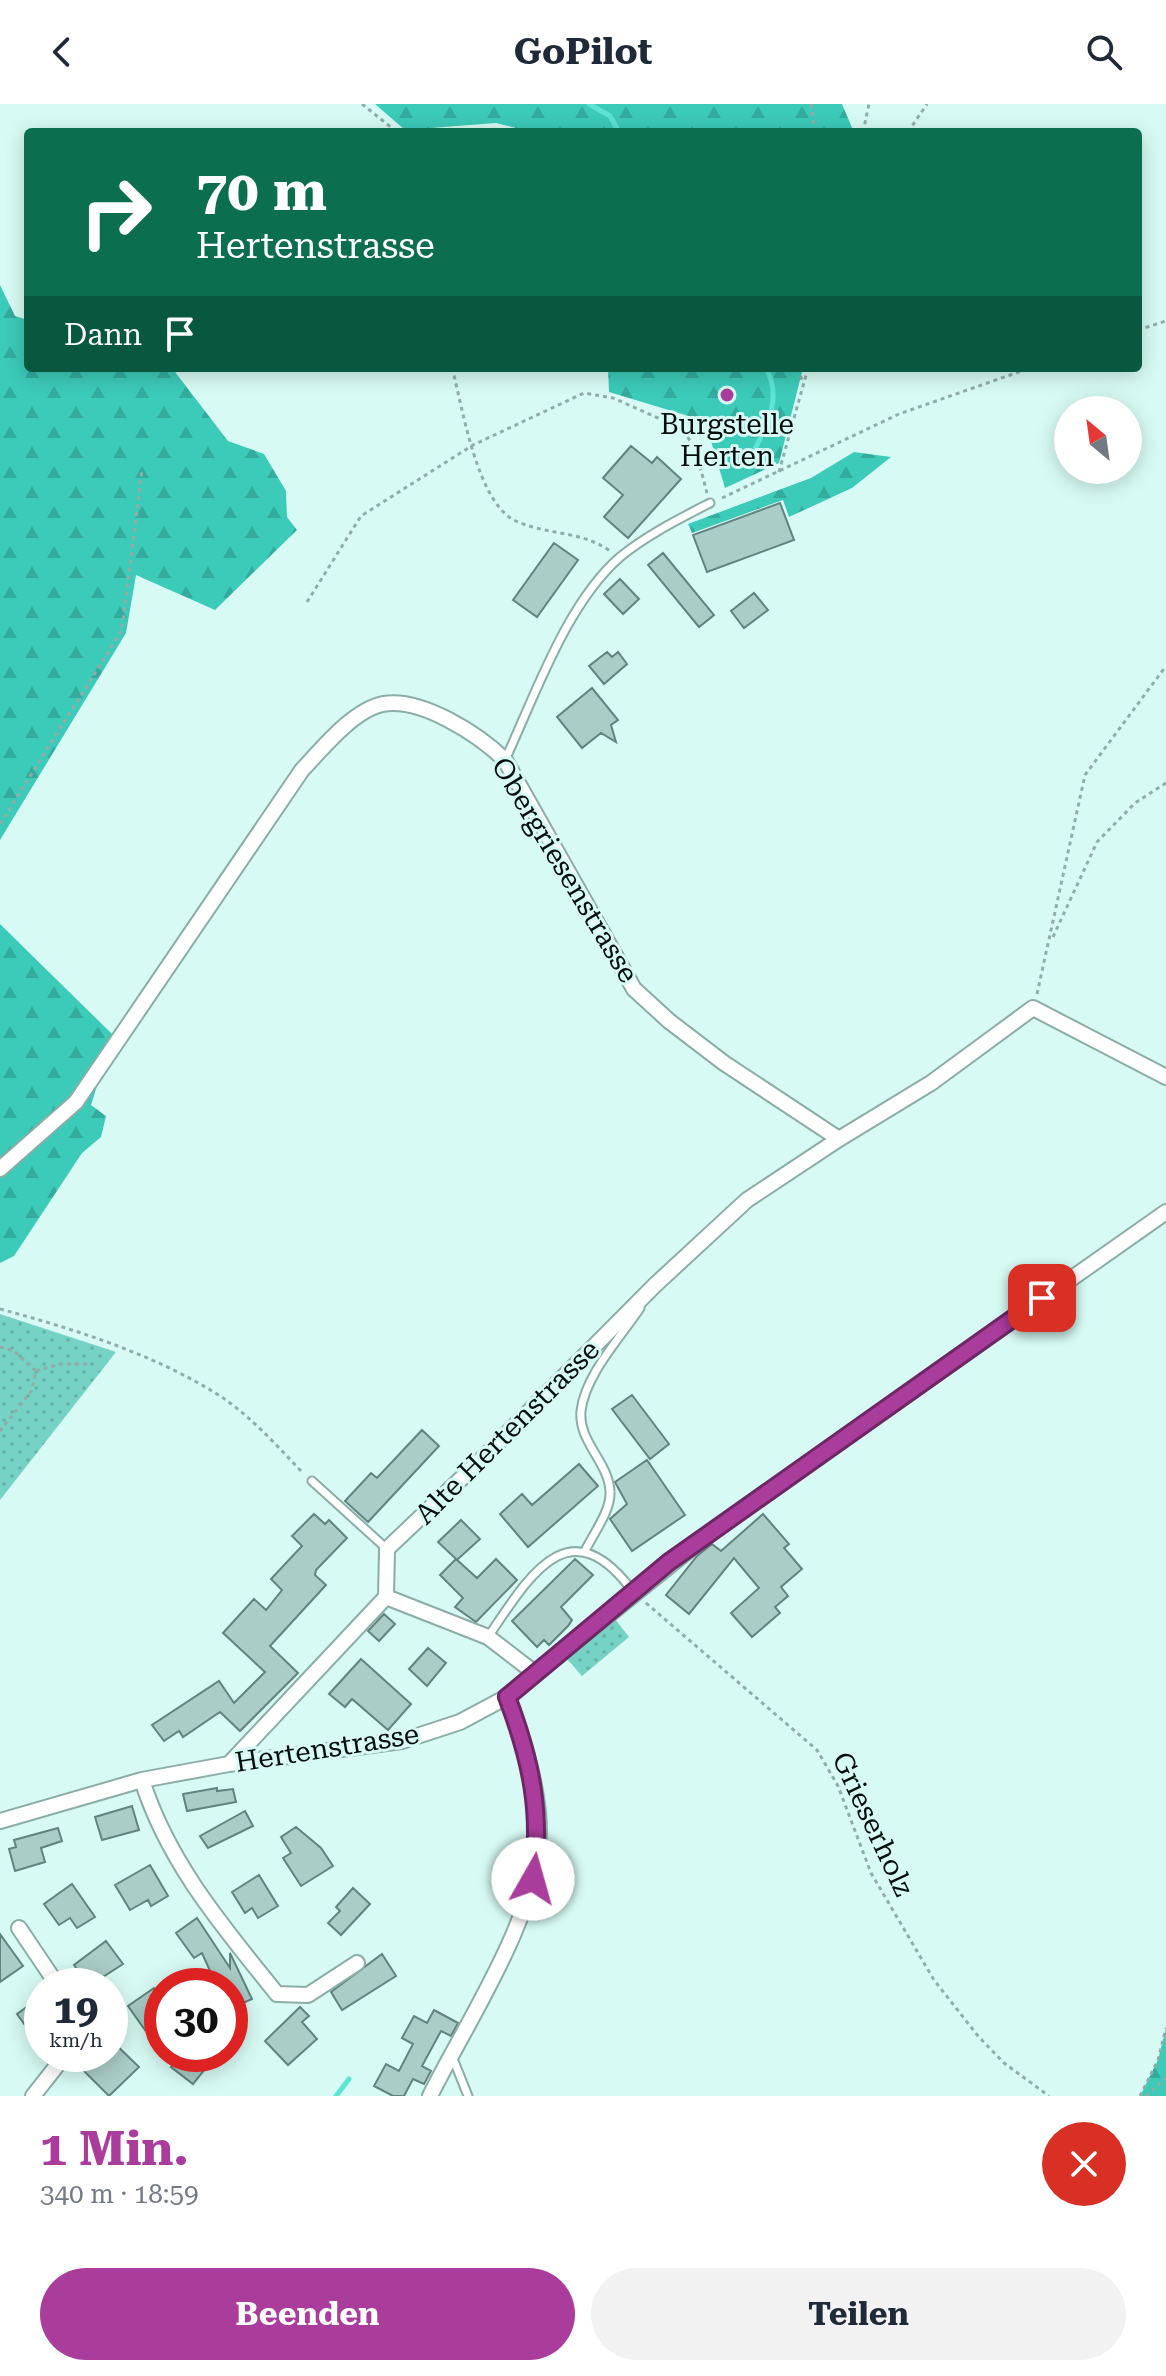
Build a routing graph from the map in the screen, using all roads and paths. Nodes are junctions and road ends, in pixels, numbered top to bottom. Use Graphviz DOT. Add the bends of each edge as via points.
graph roads {
  1 [pos="362,104"];
  2 [pos="811,104"];
  3 [pos="869,104"];
  4 [pos="927,104"];
  5 [pos="392,128"];
  6 [pos="814,128"];
  7 [pos="864,128"];
  8 [pos="911,128"];
  9 [pos="1166,321"];
  10 [pos="1142,329"];
  11 [pos="453,372"];
  12 [pos="800,372"];
  13 [pos="807,372"];
  14 [pos="1019,372"];
  15 [pos="803,385"];
  16 [pos="473,445"];
  17 [pos="142,470"];
  18 [pos="779,472"];
  19 [pos="710,503"];
  20 [pos="620,558"];
  21 [pos="307,602"];
  22 [pos="1166,666"];
  23 [pos="505,760"];
  24 [pos="1166,783"];
  25 [pos="0,824"];
  26 [pos="1050,944"];
  27 [pos="1033,1008"];
  28 [pos="1166,1077"];
  29 [pos="839,1139"];
  30 [pos="0,1169"];
  31 [pos="1166,1212"];
  32 [pos="655,1285"];
  33 [pos="0,1309"];
  34 [pos="0,1347"];
  35 [pos="87,1364"];
  36 [pos="36,1371"];
  37 [pos="0,1431"];
  38 [pos="312,1481"];
  39 [pos="387,1549"];
  40 [pos="586,1549"];
  41 [pos="634,1593"];
  42 [pos="386,1597"];
  43 [pos="488,1637"];
  44 [pos="536,1674"];
  45 [pos="507,1697"];
  46 [pos="229,1764"];
  47 [pos="142,1780"];
  48 [pos="0,1821"];
  49 [pos="19,1928"];
  50 [pos="357,1963"];
  51 [pos="46,1968"];
  52 [pos="1166,2028"];
  53 [pos="451,2054"];
  54 [pos="52,2072"];
  55 [pos="1166,2078"];
  56 [pos="33,2096"];
  57 [pos="430,2096"];
  58 [pos="468,2096"];
  59 [pos="1049,2096"];
  60 [pos="1140,2096"];
  61 [pos="1146,2096"];
  1 -- 5 [label="path"];
  2 -- 6 [label="path"];
  3 -- 7 [label="path"];
  4 -- 8 [label="path"];
  9 -- 10 [label="path"];
  11 -- 16 [label="path"];
  12 -- 15 [label="path"];
  13 -- 15 [label="path"];
  14 -- 18 [label="path" via="899,414"];
  15 -- 18 [label="path"];
  16 -- 19 [label="path" via="584,393 613,398 683,429 696,451"];
  16 -- 20 [label="path" via="488,494 505,515 595,540"];
  16 -- 21 [label="path" via="361,516"];
  17 -- 25 [label="path" via="122,630"];
  18 -- 19 [label="path"];
  19 -- 20 [label="lane" via="667,524"];
  20 -- 23 [label="lane" via="593,587 570,624"];
  22 -- 26 [label="path" via="1085,775"];
  23 -- 29 [label="street, Obergriesenstrasse" via="634,989 724,1063"];
  23 -- 30 [label="street, Obergriesenstrasse" via="481,738 416,706 382,704 339,730 302,770 76,1102"];
  24 -- 26 [label="path" via="1135,803 1097,842"];
  26 -- 27 [label="path"];
  27 -- 28 [label="street"];
  27 -- 29 [label="street" via="931,1083"];
  29 -- 32 [label="street, Alte Hertenstrasse" via="747,1200"];
  31 -- 41 [label="street, Hertenstrasse" via="710,1533"];
  32 -- 39 [label="street, Alte Hertenstrasse"];
  32 -- 40 [label="lane" via="581,1407 582,1425 611,1494"];
  33 -- 38 [label="path" via="150,1358 218,1394"];
  34 -- 36 [label="path" via="14,1351"];
  35 -- 36 [label="path"];
  36 -- 37 [label="path" via="32,1390"];
  38 -- 39 [label="lane"];
  39 -- 42 [label="street"];
  40 -- 41 [label="lane" via="622,1576"];
  40 -- 43 [label="lane" via="566,1549 524,1584"];
  41 -- 44 [label="street, Hertenstrasse"];
  41 -- 59 [label="path, Grieserholz" via="817,1750 838,1786 883,1897 934,1980 986,2045"];
  42 -- 43 [label="street"];
  42 -- 46 [label="street"];
  43 -- 44 [label="street"];
  44 -- 45 [label="street, Hertenstrasse"];
  45 -- 46 [label="street, Hertenstrasse" via="460,1722 402,1741"];
  45 -- 53 [label="street" via="533,1780 539,1833 533,1879 501,1962"];
  46 -- 47 [label="street, Hertenstrasse"];
  47 -- 48 [label="street, Hertenstrasse"];
  47 -- 50 [label="street" via="155,1822 204,1903 277,1994 308,1995"];
  49 -- 51 [label="street"];
  52 -- 60 [label="path"];
  53 -- 57 [label="street"];
  53 -- 58 [label="lane"];
  54 -- 56 [label="street"];
  55 -- 61 [label="path"];
}
